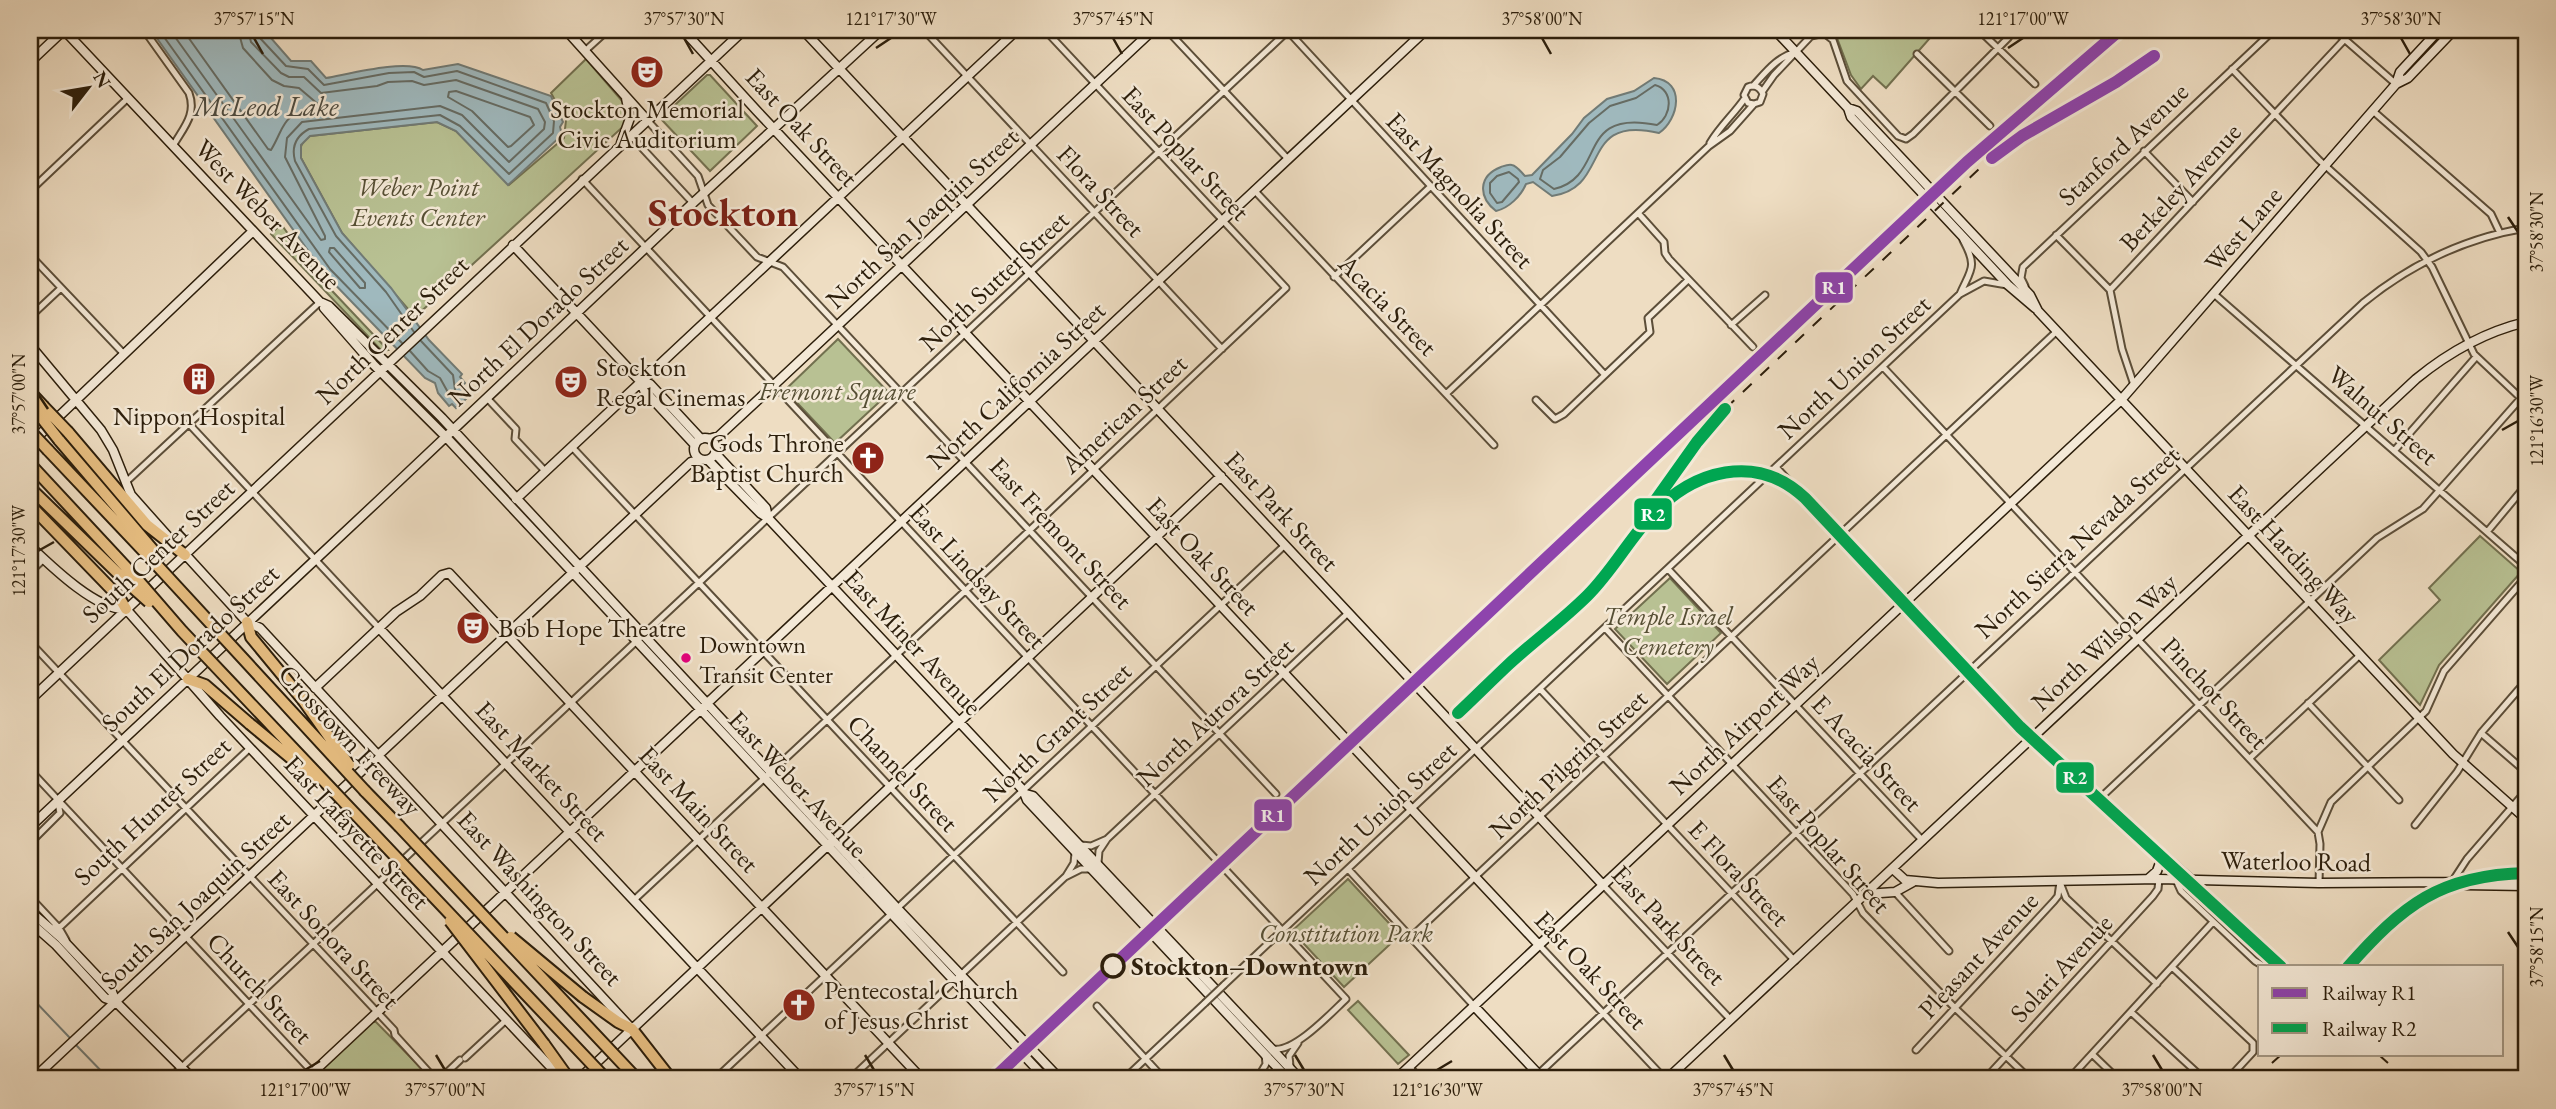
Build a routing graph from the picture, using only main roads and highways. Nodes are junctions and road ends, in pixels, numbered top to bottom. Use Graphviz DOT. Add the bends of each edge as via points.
graph roads {
  1 [pos="30,392"];
  2 [pos="36,408"];
  3 [pos="30,430"];
  4 [pos="64,436"];
  5 [pos="31,465"];
  6 [pos="30,488"];
  7 [pos="30,505"];
  8 [pos="185,555"];
  9 [pos="157,560"];
  10 [pos="134,582"];
  11 [pos="126,609"];
  12 [pos="247,622"];
  13 [pos="188,679"];
  14 [pos="365,791"];
  15 [pos="345,801"];
  16 [pos="455,886"];
  17 [pos="440,903"];
  18 [pos="569,1079"];
  19 [pos="606,1079"];
  20 [pos="636,1079"];
  21 [pos="671,1079"];
  1 -- 2 [label="highway"];
  2 -- 4 [label="highway, bridge"];
  3 -- 9 [label="highway, bridge"];
  4 -- 8 [label="highway" via="147,525"];
  4 -- 9 [label="highway"];
  5 -- 10 [label="highway"];
  6 -- 10 [label="highway"];
  7 -- 11 [label="highway"];
  9 -- 14 [label="highway, Crosstown Freeway, bridge"];
  10 -- 15 [label="highway, Crosstown Freeway, bridge"];
  12 -- 14 [label="highway, bridge" via="251,637 303,700"];
  13 -- 15 [label="highway, bridge" via="205,685"];
  14 -- 16 [label="highway, Crosstown Freeway, bridge"];
  15 -- 17 [label="highway, Crosstown Freeway, bridge"];
  16 -- 20 [label="highway, Crosstown Freeway, bridge"];
  16 -- 21 [label="highway, bridge" via="540,963 632,1029"];
  17 -- 18 [label="highway, bridge"];
  17 -- 19 [label="highway, Crosstown Freeway, bridge"];
}
